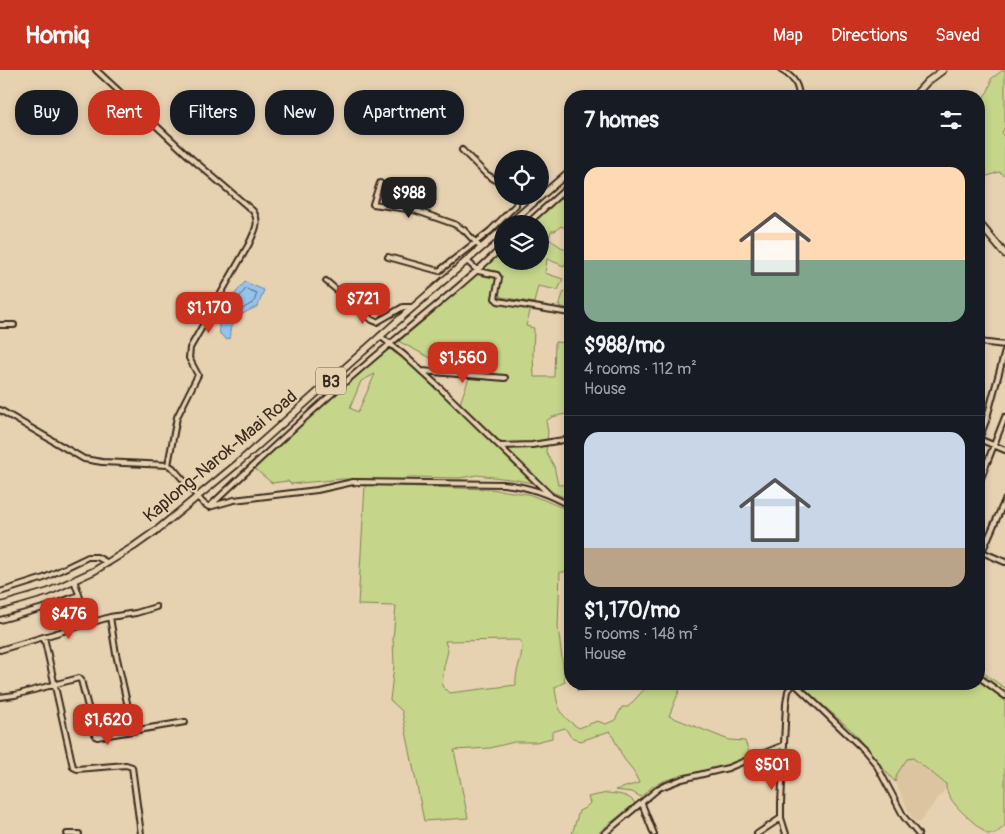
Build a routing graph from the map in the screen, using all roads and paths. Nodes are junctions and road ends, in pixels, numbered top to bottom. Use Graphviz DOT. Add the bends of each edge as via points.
graph roads {
  1 [pos="96,70"];
  2 [pos="781,70"];
  3 [pos="942,70"];
  4 [pos="799,90"];
  5 [pos="920,90"];
  6 [pos="462,150"];
  7 [pos="564,176"];
  8 [pos="494,179"];
  9 [pos="380,183"];
  10 [pos="564,190"];
  11 [pos="515,205"];
  12 [pos="519,215"];
  13 [pos="537,215"];
  14 [pos="985,230"];
  15 [pos="494,237"];
  16 [pos="476,243"];
  17 [pos="481,248"];
  18 [pos="1005,254"];
  19 [pos="494,255"];
  20 [pos="388,257"];
  21 [pos="467,261"];
  22 [pos="478,271"];
  23 [pos="326,281"];
  24 [pos="413,307"];
  25 [pos="564,312"];
  26 [pos="0,325"];
  27 [pos="14,326"];
  28 [pos="380,336"];
  29 [pos="985,343"];
  30 [pos="390,344"];
  31 [pos="1005,345"];
  32 [pos="1005,352"];
  33 [pos="422,371"];
  34 [pos="505,378"];
  35 [pos="0,410"];
  36 [pos="297,410"];
  37 [pos="985,417"];
  38 [pos="1005,417"];
  39 [pos="304,418"];
  40 [pos="564,440"];
  41 [pos="985,440"];
  42 [pos="994,445"];
  43 [pos="500,446"];
  44 [pos="1005,450"];
  45 [pos="168,465"];
  46 [pos="985,467"];
  47 [pos="551,496"];
  48 [pos="198,498"];
  49 [pos="1005,500"];
  50 [pos="564,503"];
  51 [pos="209,507"];
  52 [pos="985,545"];
  53 [pos="985,553"];
  54 [pos="1005,562"];
  55 [pos="108,563"];
  56 [pos="74,580"];
  57 [pos="0,592"];
  58 [pos="79,594"];
  59 [pos="0,606"];
  60 [pos="156,607"];
  61 [pos="110,617"];
  62 [pos="0,620"];
  63 [pos="89,624"];
  64 [pos="44,637"];
  65 [pos="0,650"];
  66 [pos="985,681"];
  67 [pos="54,683"];
  68 [pos="789,690"];
  69 [pos="800,690"];
  70 [pos="1005,696"];
  71 [pos="0,697"];
  72 [pos="128,707"];
  73 [pos="185,722"];
  74 [pos="784,745"];
  75 [pos="642,804"];
  76 [pos="781,818"];
  77 [pos="67,834"];
  78 [pos="79,834"];
  79 [pos="142,834"];
  80 [pos="604,834"];
  81 [pos="654,834"];
  82 [pos="757,834"];
  83 [pos="786,834"];
  84 [pos="918,834"];
  1 -- 45 [label="street" via="253,211 258,221 249,244 190,348 189,358 198,375 177,417"];
  2 -- 4 [label="street" via="794,79"];
  3 -- 5 [label="main road"];
  6 -- 8 [label="street"];
  7 -- 12 [label="main road"];
  9 -- 16 [label="street" via="374,205 422,212 464,230"];
  10 -- 13 [label="street"];
  11 -- 16 [label="street"];
  14 -- 18 [label="main road"];
  15 -- 17 [label="main road, Kaplong-Narok-Maai Road / B3"];
  16 -- 17 [label="street"];
  16 -- 20 [label="street" via="439,271"];
  17 -- 21 [label="main road, Kaplong-Narok-Maai Road / B3"];
  19 -- 22 [label="street"];
  21 -- 22 [label="street"];
  21 -- 24 [label="main road, Kaplong-Narok-Maai Road / B3"];
  22 -- 25 [label="street" via="497,275 495,298 498,301"];
  22 -- 30 [label="street"];
  23 -- 24 [label="street" via="377,322 403,307"];
  24 -- 28 [label="main road, Kaplong-Narok-Maai Road / B3"];
  26 -- 27 [label="street"];
  28 -- 30 [label="street"];
  28 -- 36 [label="main road, Kaplong-Narok-Maai Road / B3"];
  29 -- 31 [label="street"];
  30 -- 33 [label="street"];
  30 -- 39 [label="street"];
  32 -- 37 [label="street"];
  33 -- 34 [label="street"];
  33 -- 43 [label="street"];
  35 -- 45 [label="street" via="84,459"];
  36 -- 39 [label="street"];
  36 -- 48 [label="main road, Kaplong-Narok-Maai Road / B3"];
  38 -- 42 [label="street"];
  39 -- 51 [label="street"];
  40 -- 43 [label="street" via="532,446"];
  41 -- 42 [label="street"];
  42 -- 44 [label="street"];
  42 -- 46 [label="street"];
  43 -- 47 [label="street"];
  45 -- 48 [label="street"];
  47 -- 50 [label="street"];
  47 -- 51 [label="street" via="527,487 503,484 353,482 317,490 234,500"];
  48 -- 51 [label="street"];
  48 -- 55 [label="main road, Kaplong-Narok-Maai Road / B3"];
  49 -- 52 [label="street"];
  53 -- 54 [label="street"];
  55 -- 56 [label="main road, Kaplong-Narok-Maai Road"];
  55 -- 57 [label="street" via="97,557 88,557 44,578"];
  56 -- 58 [label="street"];
  56 -- 59 [label="main road, Kaplong-Narok-Maai Road" via="48,592"];
  58 -- 62 [label="street"];
  58 -- 63 [label="street"];
  60 -- 61 [label="street"];
  61 -- 63 [label="street"];
  61 -- 72 [label="street"];
  63 -- 64 [label="street"];
  64 -- 65 [label="street"];
  64 -- 67 [label="street"];
  66 -- 70 [label="street"];
  67 -- 71 [label="street"];
  67 -- 73 [label="street" via="80,679 97,738"];
  67 -- 79 [label="street" via="72,767 132,767"];
  68 -- 74 [label="street"];
  69 -- 84 [label="street" via="876,764 904,817"];
  74 -- 75 [label="street" via="728,768 670,783 659,788"];
  74 -- 76 [label="street"];
  75 -- 80 [label="street"];
  75 -- 81 [label="street"];
  76 -- 82 [label="street"];
  76 -- 83 [label="street"];
  77 -- 78 [label="street"];
}
